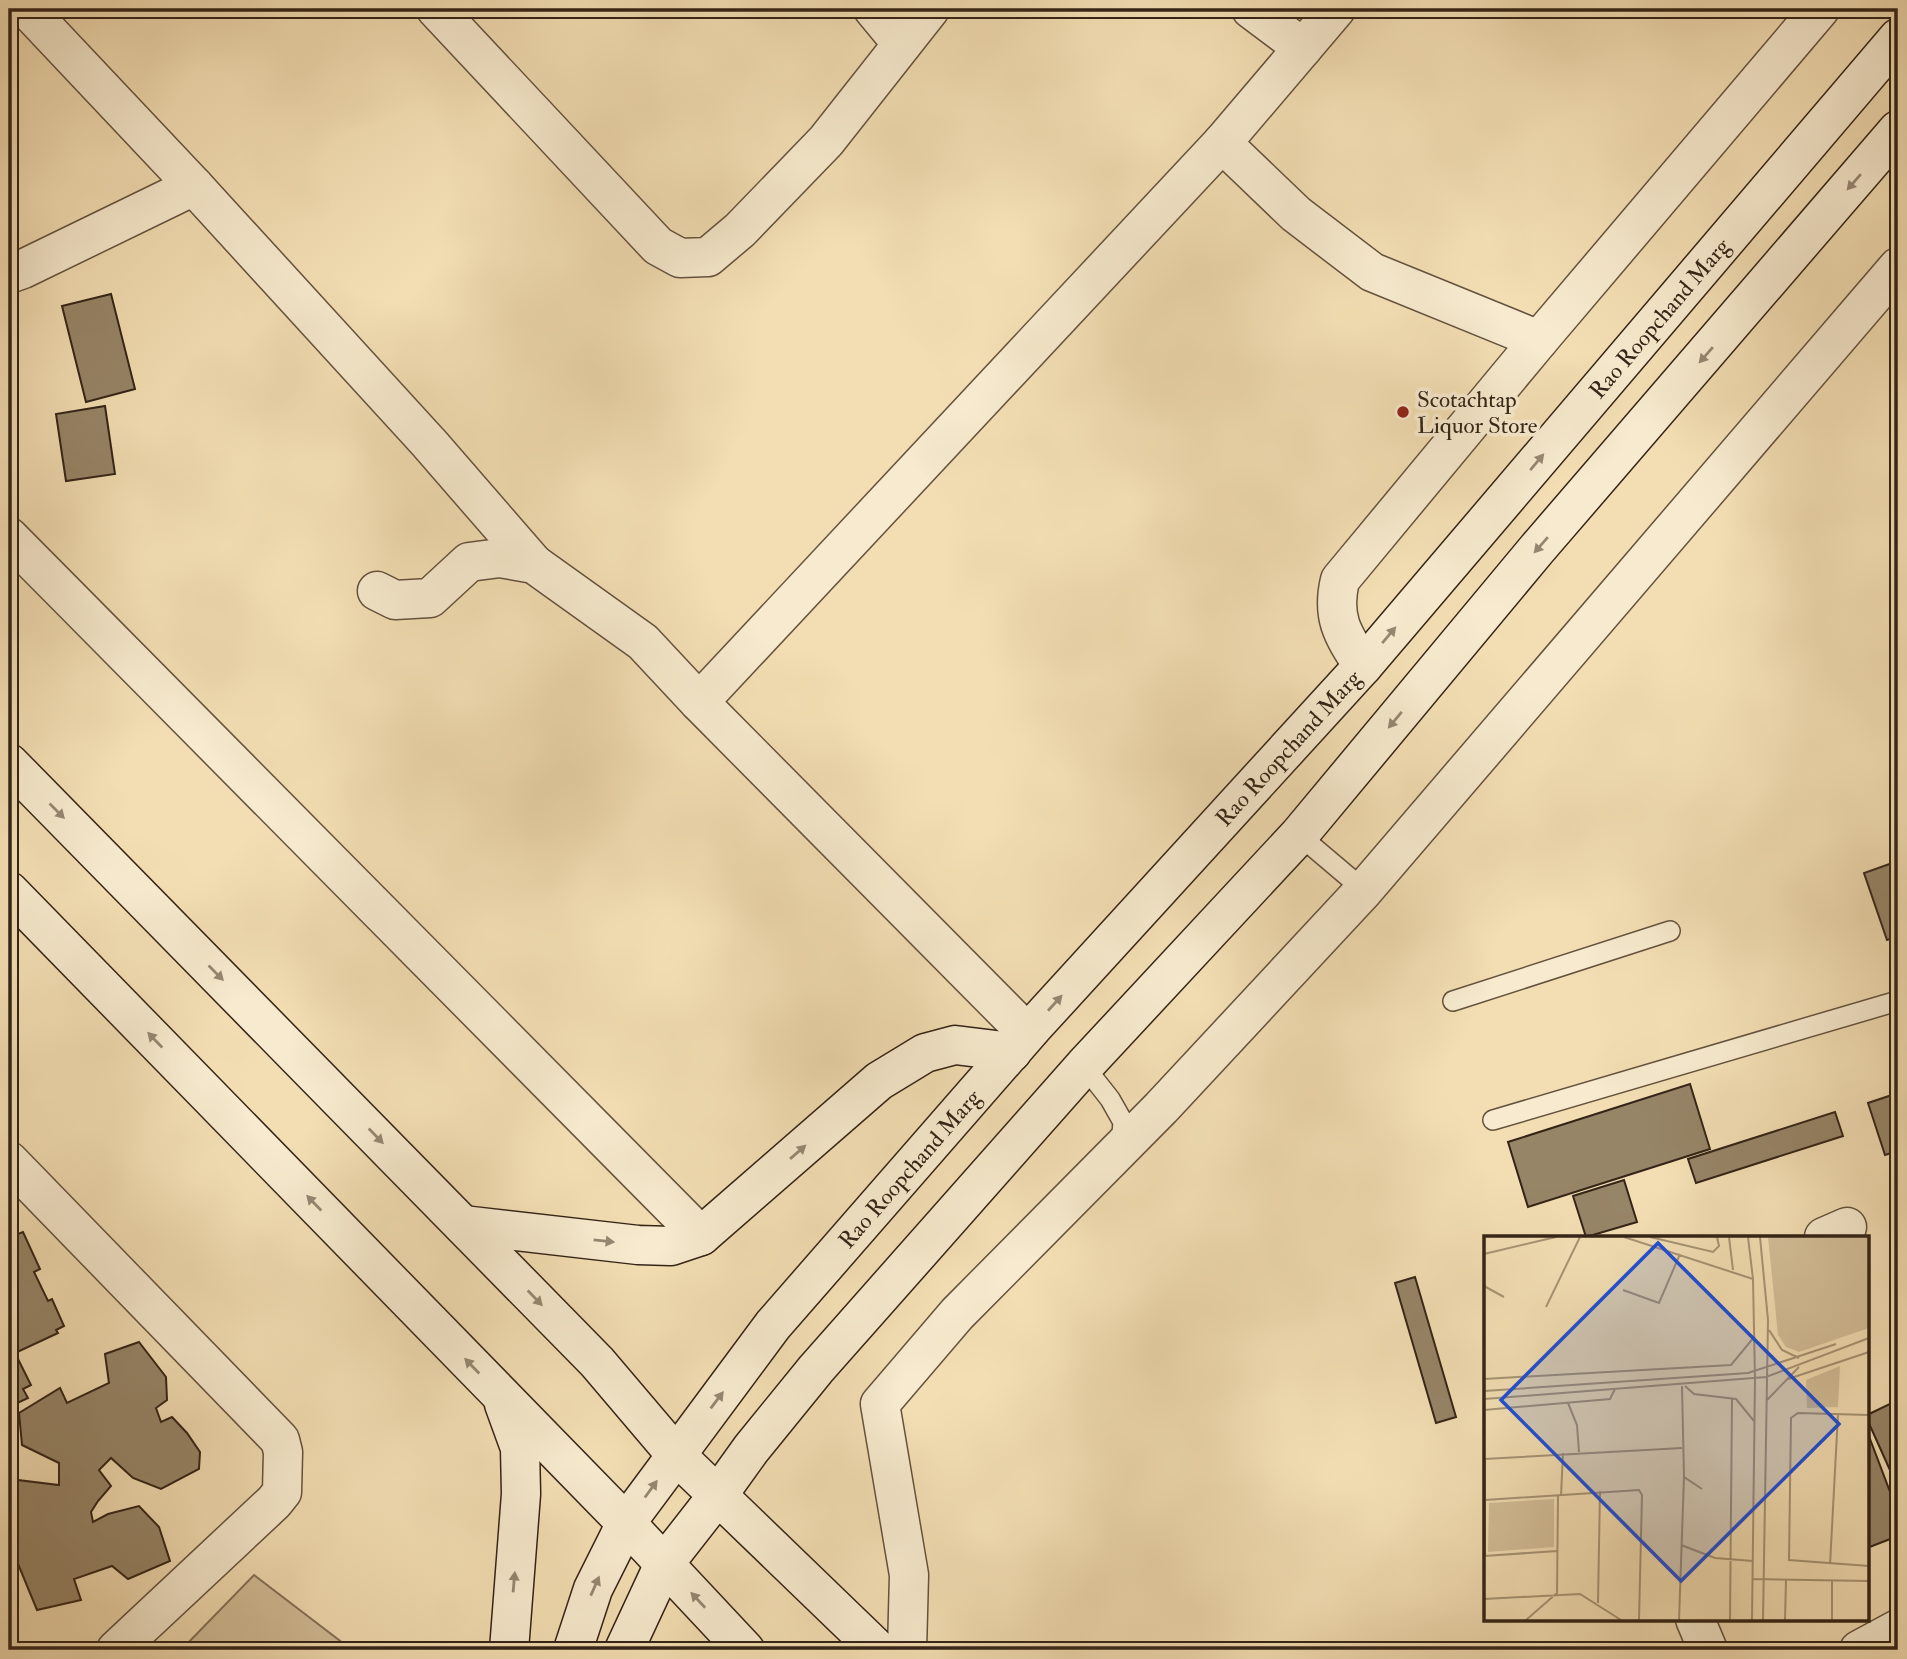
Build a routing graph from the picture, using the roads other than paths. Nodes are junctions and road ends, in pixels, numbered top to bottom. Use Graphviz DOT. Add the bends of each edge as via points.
graph roads {
  1 [pos="27,9"];
  2 [pos="436,9"];
  3 [pos="873,9"];
  4 [pos="930,9"];
  5 [pos="1251,9"];
  6 [pos="1336,9"];
  7 [pos="1820,9"];
  8 [pos="1898,38"];
  9 [pos="902,44"];
  10 [pos="1303,48"];
  11 [pos="1898,130"];
  12 [pos="1222,143"];
  13 [pos="194,186"];
  14 [pos="1898,267"];
  15 [pos="9,274"];
  16 [pos="1539,340"];
  17 [pos="9,537"];
  18 [pos="534,564"];
  19 [pos="377,591"];
  20 [pos="1363,666"];
  21 [pos="699,702"];
  22 [pos="9,763"];
  23 [pos="1299,835"];
  24 [pos="1364,890"];
  25 [pos="9,891"];
  26 [pos="1670,931"];
  27 [pos="1453,1001"];
  28 [pos="1895,1002"];
  29 [pos="1019,1043"];
  30 [pos="1084,1066"];
  31 [pos="1493,1120"];
  32 [pos="1121,1147"];
  33 [pos="9,1161"];
  34 [pos="463,1225"];
  35 [pos="701,1236"];
  36 [pos="500,1395"];
  37 [pos="676,1455"];
  38 [pos="718,1495"];
  39 [pos="626,1523"];
  40 [pos="664,1564"];
  41 [pos="1695,1620"];
  42 [pos="1898,1629"];
  43 [pos="505,1640"];
  44 [pos="116,1650"];
  45 [pos="573,1650"];
  46 [pos="624,1650"];
  47 [pos="745,1650"];
  48 [pos="878,1650"];
  49 [pos="907,1650"];
  50 [pos="1708,1650"];
  51 [pos="1859,1650"];
  1 -- 13 [label="street"];
  2 -- 9 [label="street" via="658,246 680,258 708,257 740,230 826,141"];
  3 -- 9 [label="street"];
  4 -- 9 [label="street"];
  5 -- 10 [label="street"];
  6 -- 10 [label="street"];
  7 -- 16 [label="street"];
  20 -- 8 [label="street, Rao Roopchand Marg, one-way"];
  10 -- 12 [label="street"];
  11 -- 23 [label="street, one-way"];
  12 -- 16 [label="street" via="1296,214 1372,272"];
  12 -- 21 [label="street"];
  13 -- 15 [label="street"];
  13 -- 18 [label="street"];
  14 -- 24 [label="street"];
  16 -- 20 [label="street" via="1340,580 1335,601 1342,631"];
  17 -- 35 [label="street"];
  18 -- 19 [label="street" via="500,558 469,562 430,598 395,600"];
  18 -- 21 [label="street" via="643,642"];
  29 -- 20 [label="street, Rao Roopchand Marg, one-way"];
  21 -- 29 [label="street"];
  22 -- 34 [label="street, one-way"];
  23 -- 24 [label="lane"];
  23 -- 30 [label="street"];
  24 -- 32 [label="street"];
  36 -- 25 [label="street, one-way"];
  26 -- 27 [label="lane"];
  28 -- 31 [label="lane"];
  35 -- 29 [label="street, one-way" via="879,1081 925,1053 955,1045"];
  37 -- 29 [label="street, Rao Roopchand Marg, one-way" via="773,1325"];
  30 -- 32 [label="lane" via="1123,1122"];
  30 -- 38 [label="street" via="817,1369"];
  32 -- 49 [label="street" via="957,1314 880,1404 909,1575"];
  33 -- 44 [label="street" via="280,1440 283,1452 282,1492 274,1502"];
  34 -- 35 [label="street, one-way" via="638,1245 671,1246"];
  34 -- 37 [label="street, one-way" via="597,1362"];
  36 -- 39 [label="street"];
  43 -- 36 [label="street, one-way" via="521,1494 520,1448"];
  37 -- 38 [label="street"];
  39 -- 37 [label="street, Rao Roopchand Marg, one-way"];
  38 -- 40 [label="street"];
  38 -- 48 [label="street"];
  39 -- 40 [label="street"];
  45 -- 39 [label="street, Rao Roopchand Marg, one-way" via="593,1589"];
  40 -- 46 [label="street"];
  47 -- 40 [label="street, one-way"];
  41 -- 50 [label="street"];
  42 -- 51 [label="street"];
}
